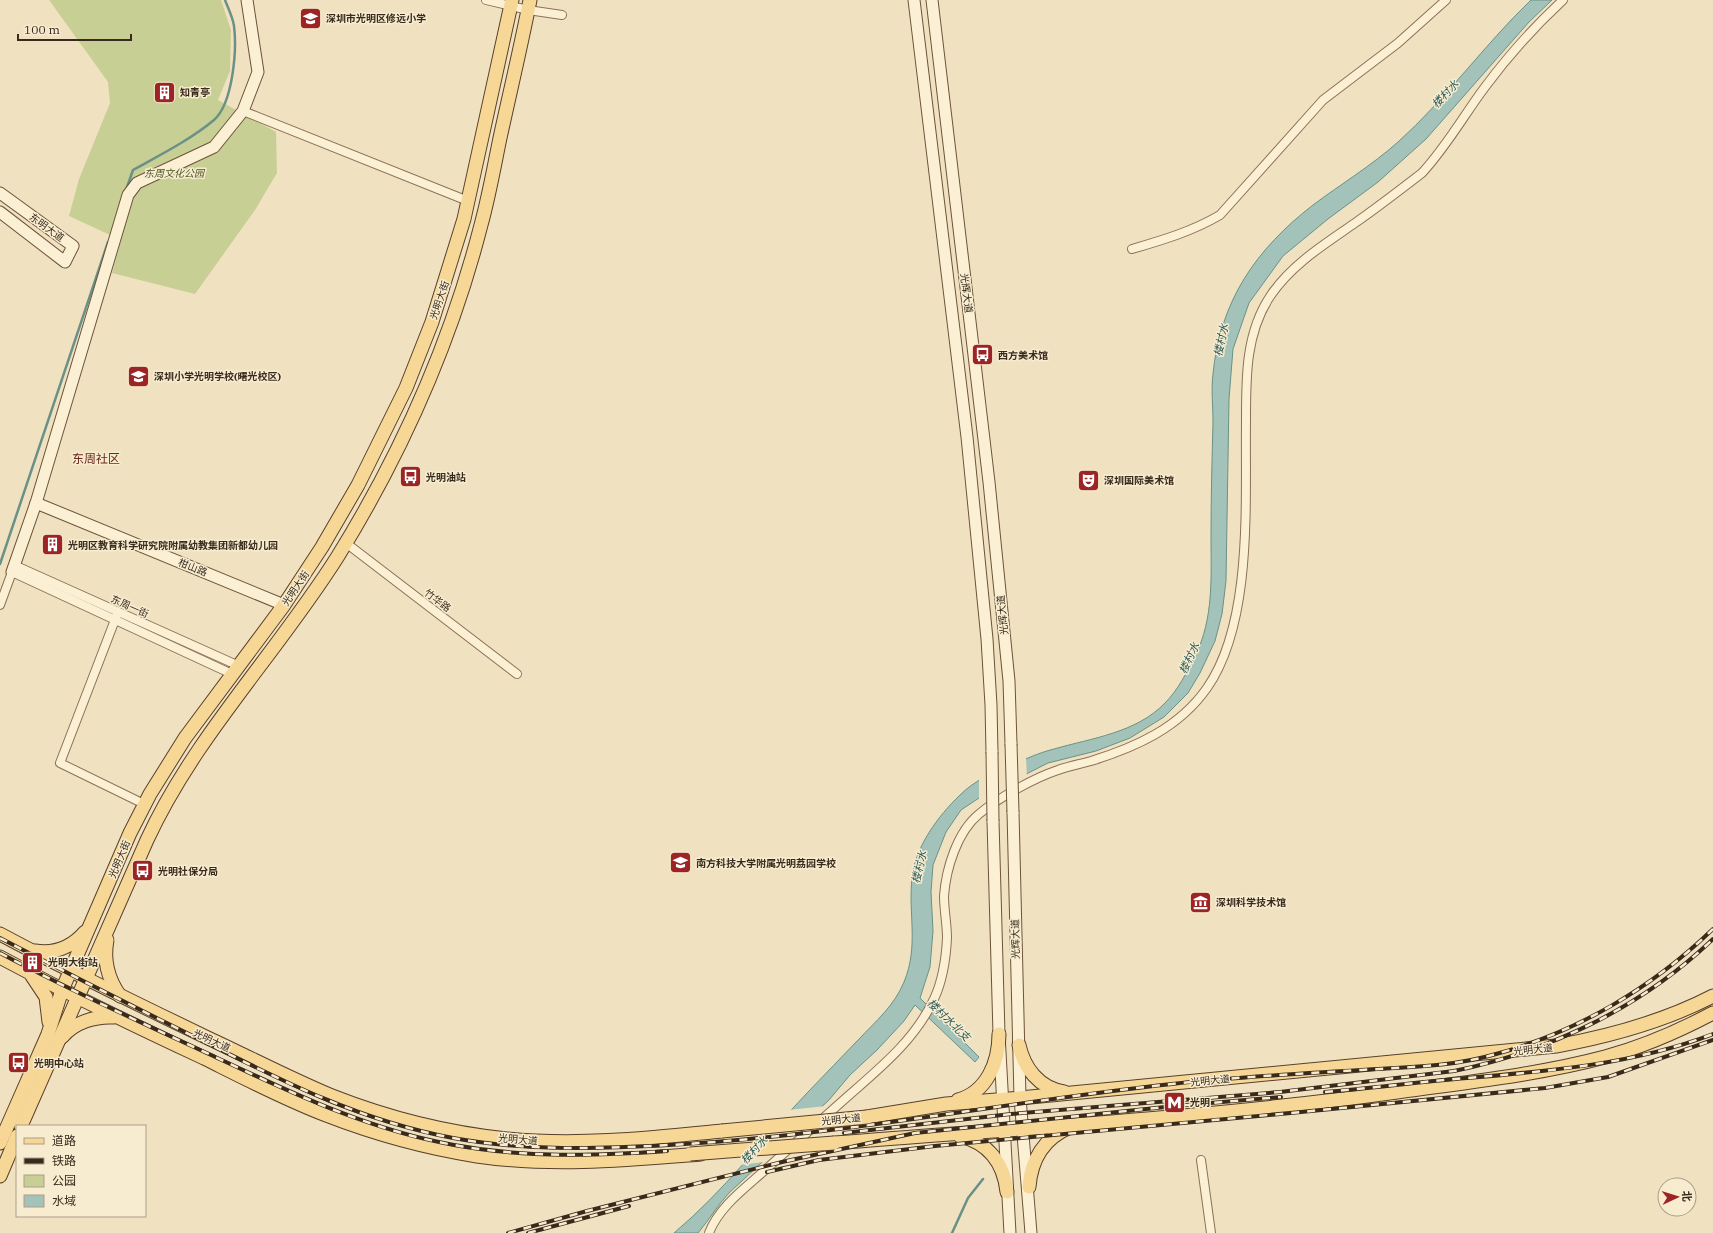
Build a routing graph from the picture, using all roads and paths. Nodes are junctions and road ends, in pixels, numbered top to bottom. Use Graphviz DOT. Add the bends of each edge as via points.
graph roads {
  1 [pos="247,0"];
  2 [pos="486,0"];
  3 [pos="914,0"];
  4 [pos="932,0"];
  5 [pos="1446,0"];
  6 [pos="1563,0"];
  7 [pos="511,3"];
  8 [pos="529,5"];
  9 [pos="562,15"];
  10 [pos="244,111"];
  11 [pos="0,193"];
  12 [pos="468,201"];
  13 [pos="0,212"];
  14 [pos="1132,249"];
  15 [pos="36,502"];
  16 [pos="346,543"];
  17 [pos="13,569"];
  18 [pos="284,605"];
  19 [pos="0,606"];
  20 [pos="118,612"];
  21 [pos="114,620"];
  22 [pos="236,670"];
  23 [pos="517,674"];
  24 [pos="144,804"];
  25 [pos="90,926"];
  26 [pos="108,929"];
  27 [pos="0,934"];
  28 [pos="30,951"];
  29 [pos="0,956"];
  30 [pos="70,971"];
  31 [pos="28,972"];
  32 [pos="86,980"];
  33 [pos="62,990"];
  34 [pos="120,996"];
  35 [pos="1713,996"];
  36 [pos="78,998"];
  37 [pos="1713,1013"];
  38 [pos="117,1017"];
  39 [pos="999,1034"];
  40 [pos="53,1038"];
  41 [pos="1019,1045"];
  42 [pos="1072,1093"];
  43 [pos="1020,1098"];
  44 [pos="1001,1099"];
  45 [pos="946,1104"];
  46 [pos="1082,1123"];
  47 [pos="21,1125"];
  48 [pos="1022,1129"];
  49 [pos="1004,1131"];
  50 [pos="946,1135"];
  51 [pos="16,1138"];
  52 [pos="0,1144"];
  53 [pos="746,1150"];
  54 [pos="690,1154"];
  55 [pos="1201,1160"];
  56 [pos="0,1176"];
  57 [pos="1029,1188"];
  58 [pos="1007,1192"];
  59 [pos="709,1233"];
  60 [pos="1010,1233"];
  61 [pos="1031,1233"];
  62 [pos="1211,1233"];
  1 -- 10 [label="main road" via="258,72"];
  2 -- 7 [label="street"];
  3 -- 39 [label="main road, 光辉大道, bridge" via="967,444 987,639"];
  4 -- 41 [label="main road, 光辉大道, bridge" via="989,482 1009,681"];
  5 -- 14 [label="street" via="1398,43 1323,100 1220,215 1169,238"];
  6 -- 59 [label="street" via="1506,61 1485,87 1440,154 1422,173 1291,270 1269,297 1252,336 1246,371 1246,524 1244,558 1235,615 1223,661 1206,690 1182,717 1159,734 1030,782 977,815 961,836 949,868 944,896 947,937 944,966 935,998 919,1026 907,1042 874,1073 740,1192 719,1214"];
  7 -- 8 [label="street"];
  7 -- 12 [label="main road, 光明大街"];
  8 -- 9 [label="street"];
  8 -- 16 [label="main road, 光明大街" via="482,224 461,293 436,362 409,425"];
  10 -- 12 [label="street"];
  10 -- 15 [label="main road" via="214,147 137,183 128,195"];
  11 -- 13 [label="main road, 东明大道" via="73,246 65,262"];
  12 -- 18 [label="main road, 光明大街" via="437,308 392,418 341,516"];
  15 -- 17 [label="main road"];
  15 -- 18 [label="main road, 柑山路"];
  16 -- 23 [label="street, 竹华路"];
  16 -- 26 [label="main road, 光明大街" via="297,617 199,748 176,784 156,821"];
  17 -- 19 [label="street"];
  17 -- 20 [label="street, 东周一街"];
  17 -- 21 [label="street, 东周一街"];
  18 -- 22 [label="main road, 光明大街"];
  20 -- 21 [label="street"];
  20 -- 22 [label="street, 东周一街"];
  21 -- 22 [label="street, 东周一街"];
  21 -- 24 [label="street" via="60,763"];
  22 -- 24 [label="main road, 光明大街" via="172,756"];
  24 -- 25 [label="main road, 光明大街"];
  25 -- 28 [label="main road" via="76,941 64,948 51,952"];
  25 -- 30 [label="main road, 光明大街"];
  26 -- 32 [label="main road, 光明大街"];
  26 -- 34 [label="main road" via="105,961 112,984"];
  27 -- 28 [label="main road, 光明大道"];
  28 -- 30 [label="main road, 光明大道"];
  29 -- 31 [label="main road, 光明大道"];
  30 -- 32 [label="main road, 光明大道"];
  30 -- 33 [label="main road, 光明大街"];
  31 -- 33 [label="main road, 光明大道"];
  31 -- 40 [label="main road" via="37,981 46,997"];
  32 -- 34 [label="main road, 光明大道"];
  32 -- 36 [label="main road, 光明大街"];
  33 -- 36 [label="main road, 光明大道"];
  33 -- 40 [label="main road, 光明大街"];
  34 -- 45 [label="main road, 光明大道, bridge" via="332,1096 381,1113 431,1126 501,1138 559,1142 611,1141 867,1117"];
  35 -- 42 [label="main road, 光明大道" via="1685,1011 1638,1028 1602,1038 1556,1046"];
  36 -- 38 [label="main road, 光明大道"];
  36 -- 40 [label="main road, 光明大街"];
  37 -- 46 [label="main road" via="1661,1038 1608,1057 1524,1074 1332,1101"];
  38 -- 40 [label="main road" via="84,1021"];
  38 -- 53 [label="main road, 光明大道" via="324,1114 433,1148 505,1159 558,1162 612,1161"];
  39 -- 44 [label="main road, 光辉大道"];
  39 -- 45 [label="main road" via="994,1066 986,1080 962,1099"];
  40 -- 47 [label="main road, 光明大街"];
  40 -- 52 [label="main road, 光明大街"];
  41 -- 42 [label="main road" via="1022,1057 1036,1078 1059,1091"];
  41 -- 43 [label="main road, 光辉大道"];
  42 -- 43 [label="main road, 光明大道"];
  43 -- 44 [label="main road, 光明大道"];
  43 -- 48 [label="main road, 光辉大道"];
  44 -- 45 [label="main road, 光明大道"];
  44 -- 49 [label="main road, 光辉大道"];
  46 -- 48 [label="main road"];
  46 -- 57 [label="main road" via="1063,1130 1044,1146 1032,1168"];
  48 -- 49 [label="main road"];
  48 -- 57 [label="main road, 光辉大道"];
  49 -- 50 [label="main road"];
  49 -- 58 [label="main road, 光辉大道"];
  50 -- 54 [label="main road, bridge"];
  50 -- 58 [label="main road" via="970,1138 989,1150 1002,1170"];
  51 -- 56 [label="main road"];
  55 -- 62 [label="street"];
  57 -- 61 [label="main road, 光辉大道"];
  58 -- 60 [label="main road, 光辉大道"];
}
